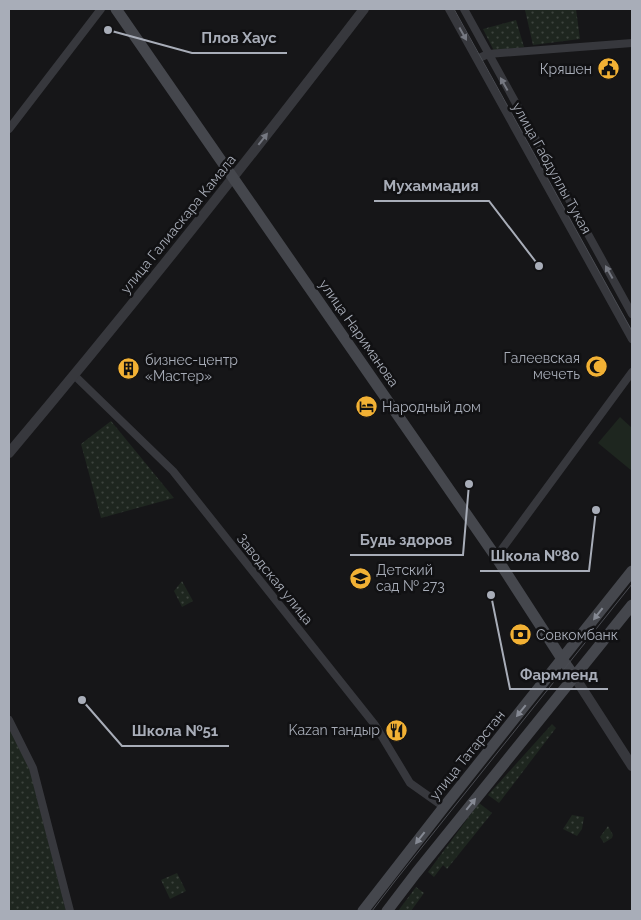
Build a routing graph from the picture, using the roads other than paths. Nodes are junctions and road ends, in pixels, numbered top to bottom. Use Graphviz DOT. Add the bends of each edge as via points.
graph roads {
  1 [pos="101,9"];
  2 [pos="116,9"];
  3 [pos="364,9"];
  4 [pos="449,9"];
  5 [pos="464,9"];
  6 [pos="632,43"];
  7 [pos="488,54"];
  8 [pos="477,59"];
  9 [pos="9,129"];
  10 [pos="234,178"];
  11 [pos="632,314"];
  12 [pos="632,340"];
  13 [pos="632,372"];
  14 [pos="74,375"];
  15 [pos="9,454"];
  16 [pos="496,557"];
  17 [pos="632,571"];
  18 [pos="632,605"];
  19 [pos="562,660"];
  20 [pos="574,676"];
  21 [pos="9,720"];
  22 [pos="632,766"];
  23 [pos="444,807"];
  24 [pos="70,911"];
  25 [pos="363,911"];
  26 [pos="387,911"];
  1 -- 9 [label="street"];
  2 -- 10 [label="main road, улица Нариманова"];
  10 -- 3 [label="street, улица Галиаскара Камала, one-way"];
  4 -- 8 [label="street, улица Габдуллы Тукая, one-way"];
  5 -- 7 [label="street, улица Габдуллы Тукая"];
  6 -- 7 [label="street"];
  7 -- 8 [label="street"];
  11 -- 7 [label="street, улица Габдуллы Тукая, one-way"];
  8 -- 12 [label="street, улица Габдуллы Тукая"];
  10 -- 14 [label="street, улица Галиаскара Камала"];
  10 -- 16 [label="main road, улица Нариманова"];
  13 -- 16 [label="street"];
  14 -- 15 [label="street, улица Галиаскара Камала"];
  14 -- 23 [label="street, Заводская улица" via="173,471 375,725 410,783"];
  16 -- 19 [label="main road, улица Нариманова"];
  17 -- 19 [label="main road, улица Татарстан, one-way"];
  18 -- 20 [label="main road"];
  19 -- 20 [label="main road, улица Нариманова"];
  19 -- 23 [label="main road, улица Татарстан, one-way"];
  20 -- 22 [label="street"];
  26 -- 20 [label="main road, one-way"];
  21 -- 24 [label="street" via="34,768"];
  23 -- 25 [label="main road, улица Татарстан, one-way"];
}
